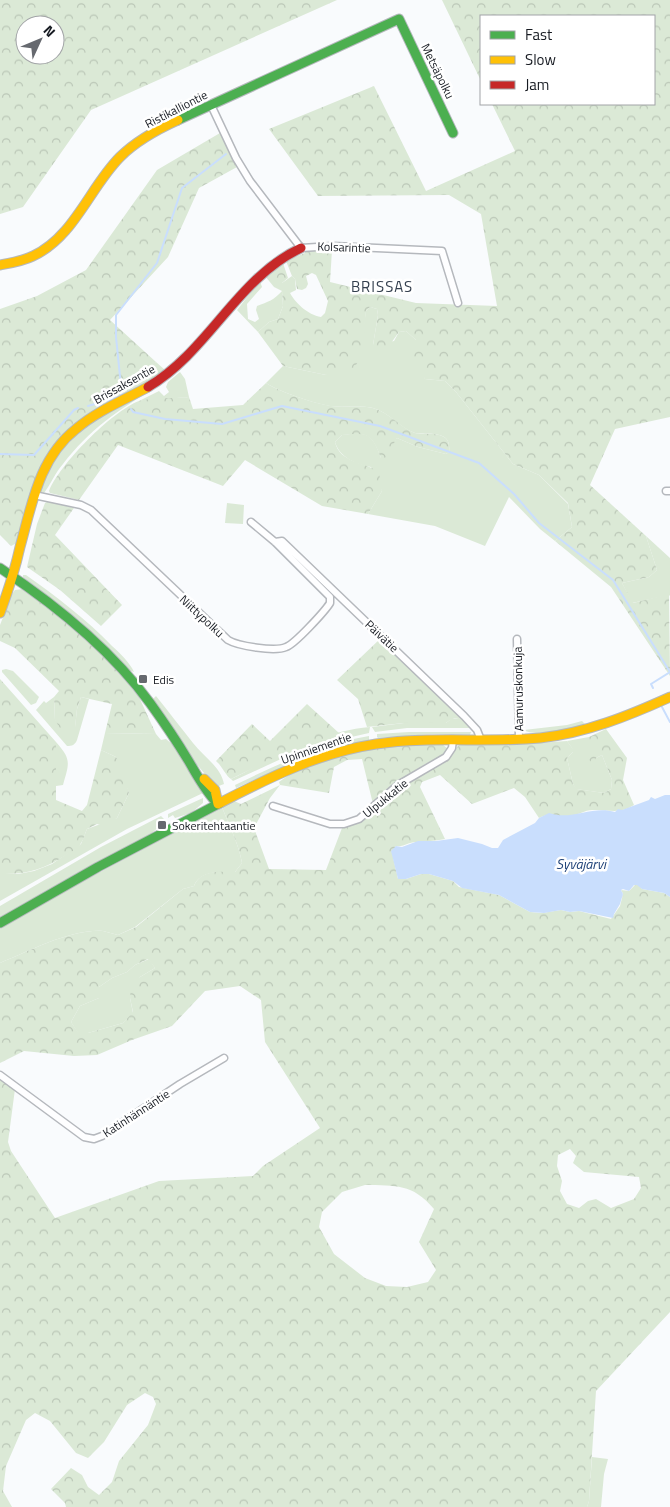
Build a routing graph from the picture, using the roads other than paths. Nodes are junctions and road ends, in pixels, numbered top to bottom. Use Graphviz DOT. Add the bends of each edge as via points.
graph roads {
  1 [pos="399,19"];
  2 [pos="211,105"];
  3 [pos="453,133"];
  4 [pos="301,248"];
  5 [pos="0,265"];
  6 [pos="458,304"];
  7 [pos="34,495"];
  8 [pos="251,522"];
  9 [pos="275,542"];
  10 [pos="0,568"];
  11 [pos="13,576"];
  12 [pos="0,613"];
  13 [pos="517,638"];
  14 [pos="670,697"];
  15 [pos="518,739"];
  16 [pos="453,740"];
  17 [pos="481,740"];
  18 [pos="218,804"];
  19 [pos="273,806"];
  20 [pos="0,923"];
  21 [pos="224,1058"];
  22 [pos="0,1075"];
  1 -- 2 [label="street, Ristikalliontie"];
  1 -- 3 [label="street, Metsäpolku"];
  2 -- 4 [label="street, Kolsarintie" via="241,166"];
  2 -- 5 [label="street, Ristikalliontie" via="135,145 108,171 56,240 34,255"];
  4 -- 6 [label="street, Kolsarintie" via="333,246 442,251"];
  4 -- 7 [label="street, Brissaksentie" via="261,272 205,338 170,371 146,389 86,419 73,430 48,460"];
  7 -- 9 [label="street, Niittypolku" via="91,510 227,639 248,646 288,646 330,603 328,594"];
  7 -- 11 [label="street, Brissaksentie"];
  8 -- 9 [label="street, Niittypolku"];
  9 -- 17 [label="street, Päivätie" via="282,541 399,652 472,724"];
  10 -- 11 [label="street"];
  11 -- 12 [label="street, Brissaksentie"];
  11 -- 18 [label="street" via="73,621 115,661 148,700 195,771 215,790"];
  13 -- 15 [label="street, Aamuruskonkuja"];
  14 -- 15 [label="street, Upinniementie" via="589,729"];
  15 -- 17 [label="street, Upinniementie"];
  16 -- 17 [label="street, Upinniementie"];
  16 -- 18 [label="street, Upinniementie" via="389,742 336,753 272,777"];
  16 -- 19 [label="street, Ulpukkatie" via="446,757 398,785 350,823 322,822"];
  18 -- 20 [label="street, Upinniementie"];
  21 -- 22 [label="street, Katinhännäntie" via="94,1139 84,1137"];
}
